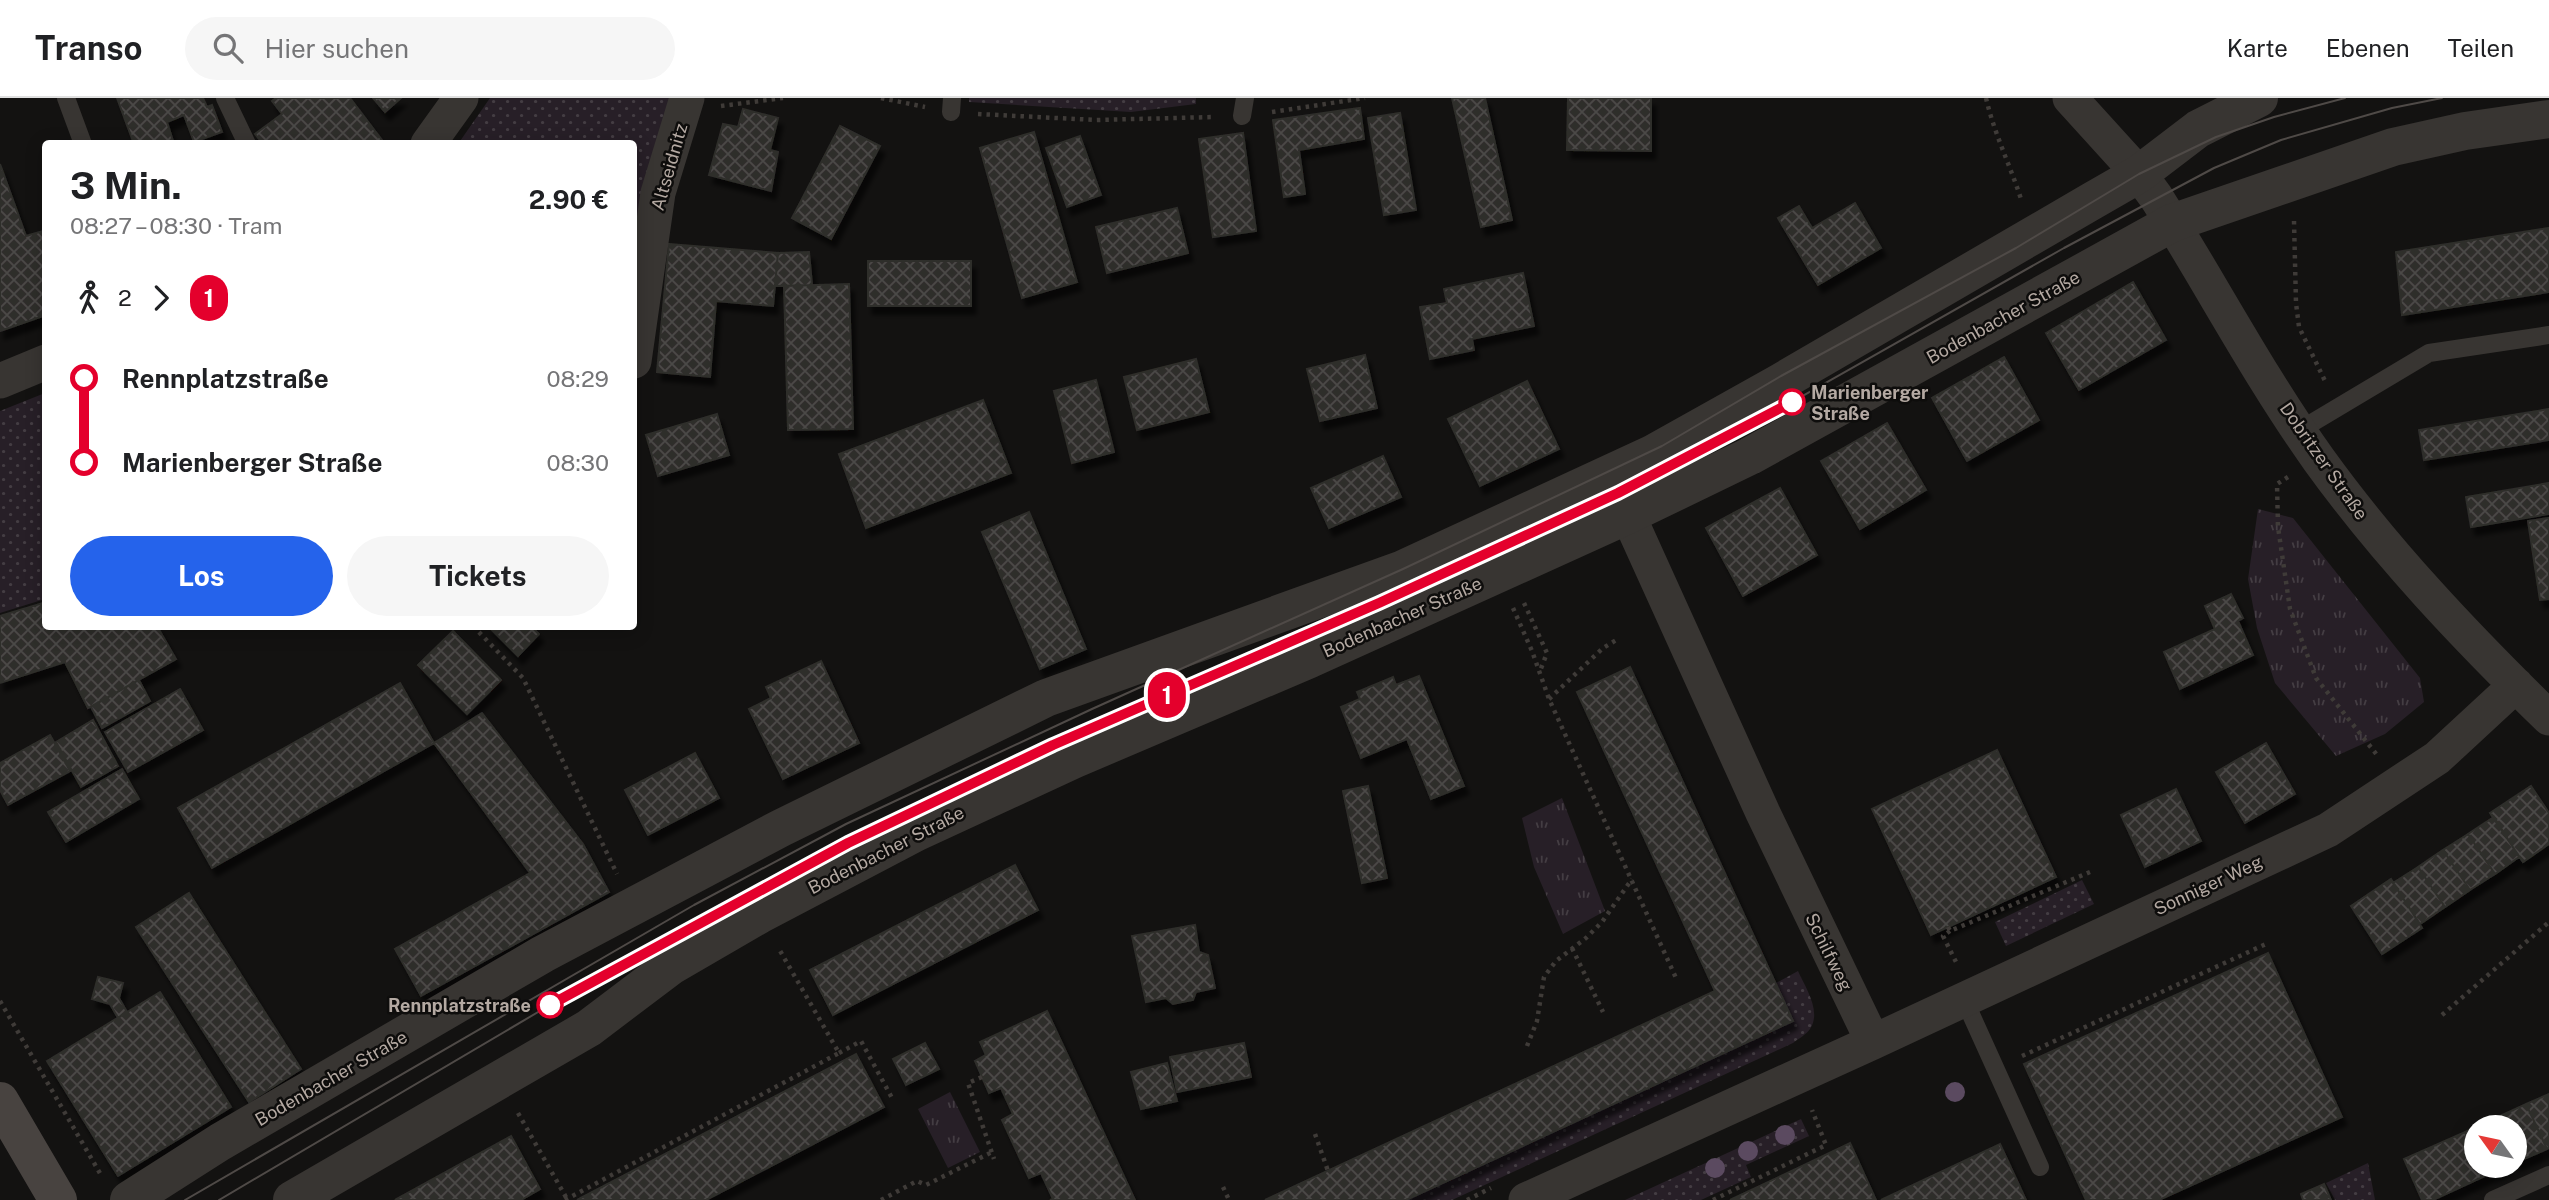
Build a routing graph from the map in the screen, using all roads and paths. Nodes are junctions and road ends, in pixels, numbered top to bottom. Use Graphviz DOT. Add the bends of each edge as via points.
graph roads {
  1 [pos="66,98"];
  2 [pos="225,98"];
  3 [pos="461,98"];
  4 [pos="783,98"];
  5 [pos="881,98"];
  6 [pos="1365,98"];
  7 [pos="1986,98"];
  8 [pos="2070,98"];
  9 [pos="2259,98"];
  10 [pos="686,104"];
  11 [pos="952,105"];
  12 [pos="1243,107"];
  13 [pos="2549,119"];
  14 [pos="82,140"];
  15 [pos="245,140"];
  16 [pos="431,140"];
  17 [pos="2139,174"];
  18 [pos="2023,205"];
  19 [pos="2294,209"];
  20 [pos="2172,223"];
  21 [pos="2549,335"];
  22 [pos="637,340"];
  23 [pos="42,364"];
  24 [pos="0,381"];
  25 [pos="2324,388"];
  26 [pos="2309,444"];
  27 [pos="1628,515"];
  28 [pos="1521,597"];
  29 [pos="1509,600"];
  30 [pos="477,630"];
  31 [pos="1618,639"];
  32 [pos="1540,671"];
  33 [pos="2516,685"];
  34 [pos="1549,699"];
  35 [pos="2549,718"];
  36 [pos="2398,784"];
  37 [pos="2090,872"];
  38 [pos="1632,879"];
  39 [pos="633,906"];
  40 [pos="759,915"];
  41 [pos="2549,922"];
  42 [pos="2266,944"];
  43 [pos="1572,948"];
  44 [pos="1951,952"];
  45 [pos="1676,978"];
  46 [pos="1964,999"];
  47 [pos="0,1001"];
  48 [pos="1603,1012"];
  49 [pos="2442,1014"];
  50 [pos="1873,1042"];
  51 [pos="1527,1046"];
  52 [pos="839,1053"];
  53 [pos="2021,1057"];
  54 [pos="982,1077"];
  55 [pos="498,1079"];
  56 [pos="891,1098"];
  57 [pos="0,1101"];
  58 [pos="1810,1105"];
  59 [pos="64,1113"];
  60 [pos="1315,1134"];
  61 [pos="992,1152"];
  62 [pos="994,1159"];
  63 [pos="2040,1167"];
  64 [pos="1328,1171"];
  65 [pos="2549,1175"];
  66 [pos="1223,1187"];
  67 [pos="58,1200"];
  68 [pos="129,1200"];
  69 [pos="292,1200"];
  70 [pos="566,1200"];
  71 [pos="881,1200"];
  72 [pos="1229,1200"];
  73 [pos="1526,1200"];
  74 [pos="1713,1200"];
  75 [pos="2493,1200"];
  1 -- 14 [label="lane"];
  2 -- 15 [label="lane"];
  3 -- 16 [label="street"];
  4 -- 10 [label="path"];
  5 -- 11 [label="path"];
  6 -- 12 [label="path"];
  7 -- 18 [label="path"];
  8 -- 17 [label="street"];
  9 -- 17 [label="street, Bodenbacher Straße" via="2198,130"];
  10 -- 22 [label="street, Altseidnitz" via="658,192"];
  11 -- 12 [label="path" via="1097,120"];
  13 -- 20 [label="street, Bodenbacher Straße" via="2393,147"];
  17 -- 20 [label="street, Dobritzer Straße"];
  17 -- 39 [label="street, Bodenbacher Straße" via="1652,454 1403,569 1046,698"];
  19 -- 25 [label="path" via="2299,327 2325,379"];
  20 -- 26 [label="street, Dobritzer Straße"];
  20 -- 27 [label="street, Bodenbacher Straße" via="1750,456"];
  21 -- 26 [label="lane" via="2429,353"];
  23 -- 24 [label="street"];
  26 -- 33 [label="street, Dobritzer Straße" via="2386,546"];
  26 -- 36 [label="path" via="2277,484 2290,609 2316,678"];
  27 -- 40 [label="street, Bodenbacher Straße" via="1310,659 1062,764 917,832"];
  27 -- 50 [label="street, Schilfweg"];
  28 -- 32 [label="path" via="1548,653"];
  29 -- 32 [label="path"];
  30 -- 39 [label="path" via="523,678"];
  31 -- 34 [label="path"];
  32 -- 34 [label="path"];
  33 -- 35 [label="street, Dobritzer Straße"];
  33 -- 36 [label="street, Sonniger Weg" via="2437,758"];
  34 -- 38 [label="path"];
  36 -- 46 [label="street, Sonniger Weg" via="2328,830"];
  37 -- 44 [label="path" via="1949,929 1943,936"];
  38 -- 43 [label="path" via="1602,922"];
  38 -- 45 [label="path"];
  39 -- 68 [label="street, Bodenbacher Straße" via="220,1142"];
  40 -- 52 [label="path"];
  40 -- 55 [label="street, Bodenbacher Straße" via="671,966 589,1028"];
  41 -- 49 [label="path"];
  42 -- 53 [label="path"];
  43 -- 48 [label="path"];
  43 -- 51 [label="path" via="1544,977 1537,1021"];
  46 -- 50 [label="street, Sonniger Weg"];
  46 -- 63 [label="lane"];
  47 -- 59 [label="path"];
  50 -- 73 [label="street"];
  52 -- 56 [label="path" via="861,1041"];
  52 -- 70 [label="path"];
  54 -- 61 [label="path" via="968,1083"];
  55 -- 69 [label="street, Bodenbacher Straße"];
  55 -- 70 [label="path"];
  57 -- 67 [label="main road"];
  58 -- 74 [label="path" via="1826,1145"];
  60 -- 64 [label="path"];
  61 -- 62 [label="path"];
  61 -- 71 [label="path" via="926,1185 917,1181"];
  65 -- 75 [label="lane"];
  66 -- 72 [label="path"];
}
